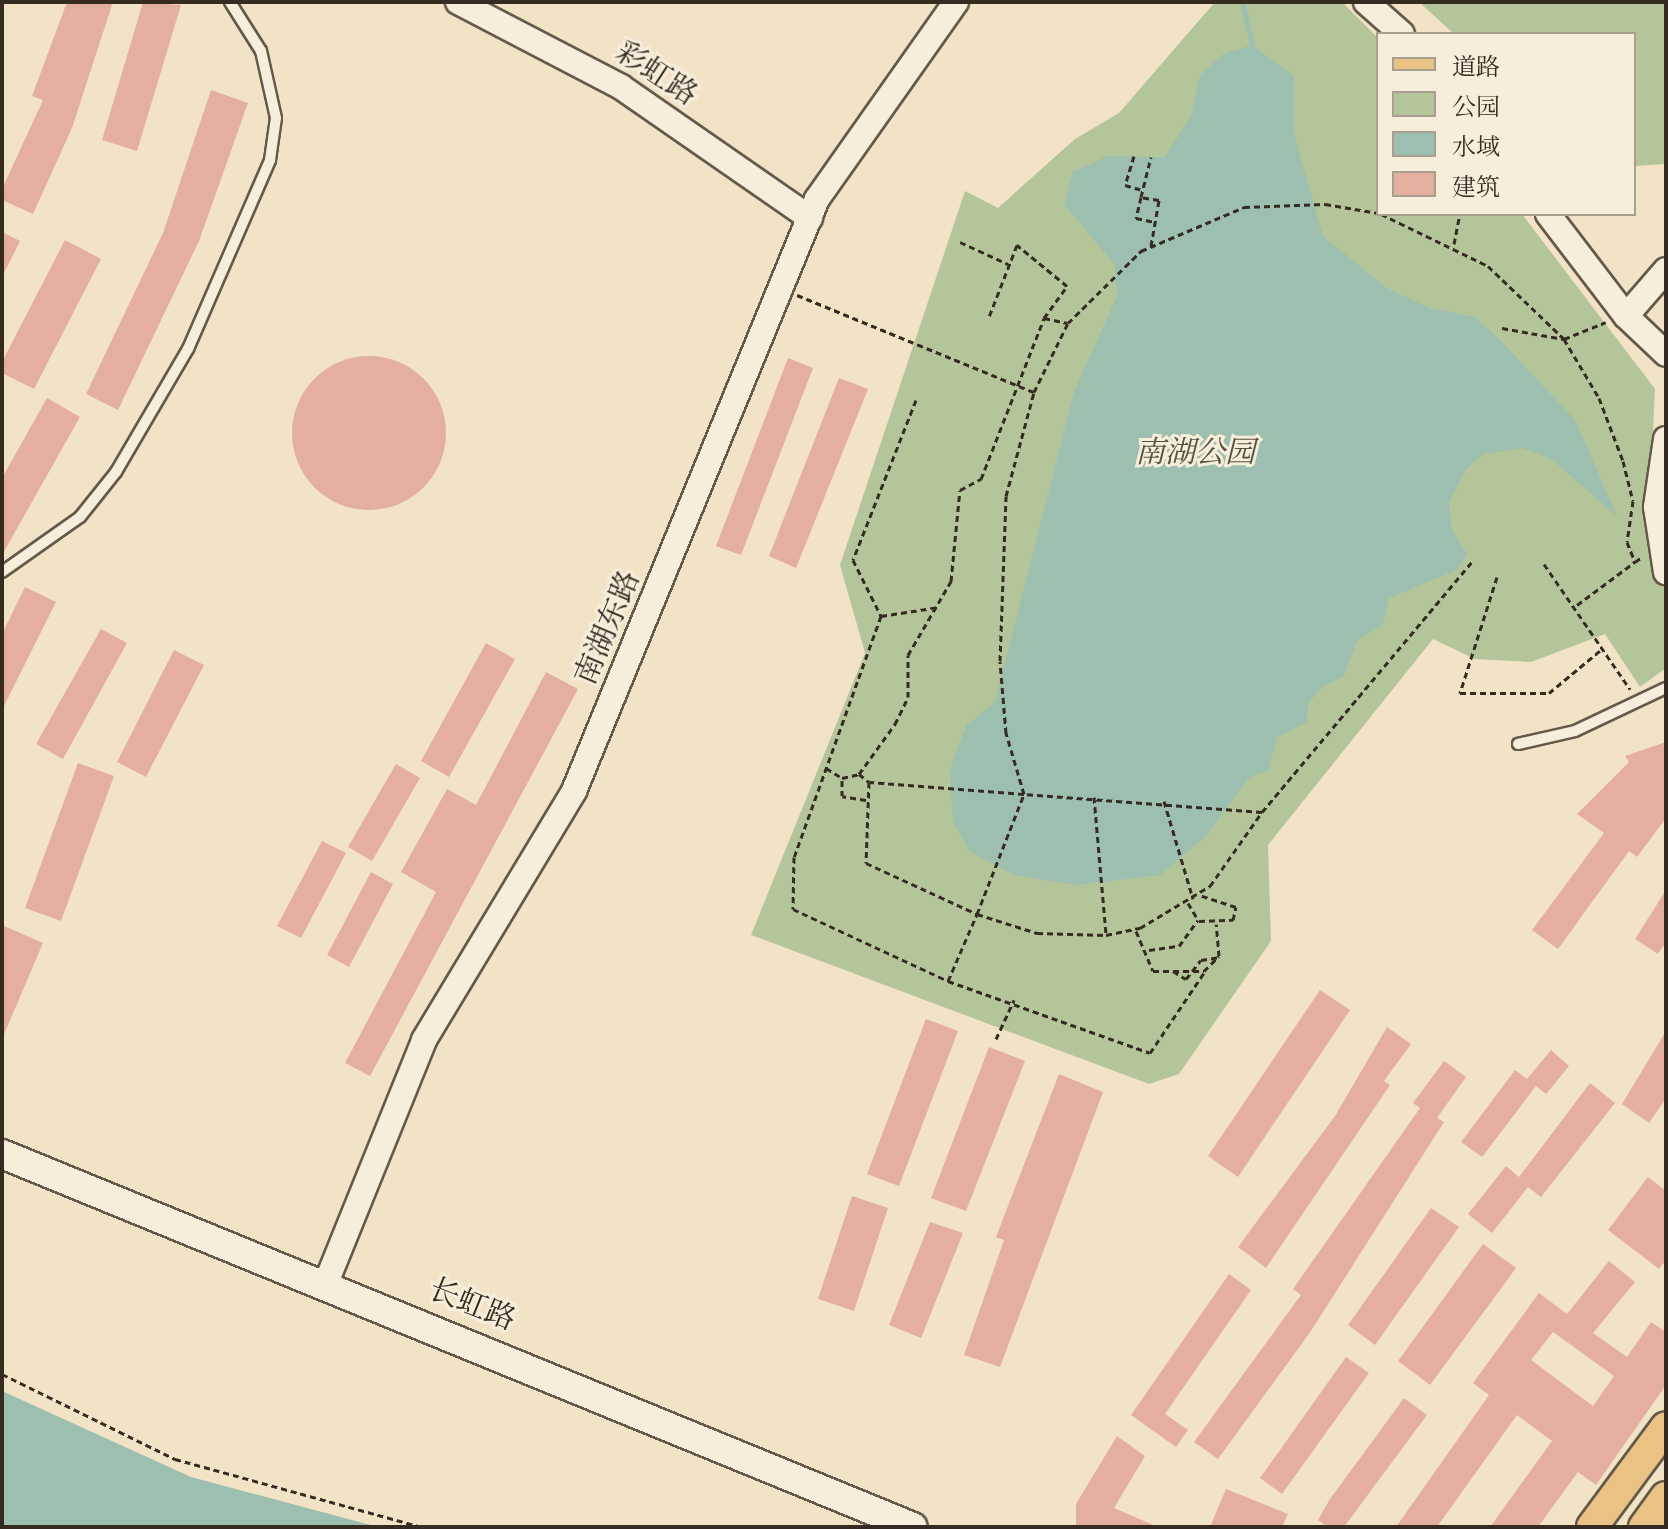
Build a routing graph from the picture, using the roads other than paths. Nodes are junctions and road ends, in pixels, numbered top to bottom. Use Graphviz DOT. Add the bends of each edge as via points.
graph roads {
  1 [pos="230,2"];
  2 [pos="458,2"];
  3 [pos="956,2"];
  4 [pos="1366,2"];
  5 [pos="1400,32"];
  6 [pos="1550,216"];
  7 [pos="810,218"];
  8 [pos="1666,270"];
  9 [pos="1626,315"];
  10 [pos="1666,354"];
  11 [pos="1666,439"];
  12 [pos="2,572"];
  13 [pos="1666,572"];
  14 [pos="1666,688"];
  15 [pos="1518,744"];
  16 [pos="2,1154"];
  17 [pos="326,1283"];
  18 [pos="1666,1427"];
  19 [pos="1666,1497"];
  20 [pos="913,1527"];
  21 [pos="1592,1527"];
  22 [pos="1644,1527"];
  1 -- 12 [label="lane" via="261,51 276,118 270,160 188,349 116,472 80,517"];
  2 -- 7 [label="street, 彩虹路" via="621,87"];
  3 -- 7 [label="street, 南湖东路"];
  4 -- 5 [label="street"];
  6 -- 9 [label="street"];
  7 -- 17 [label="street, 南湖东路" via="574,791 424,1040"];
  8 -- 9 [label="street"];
  9 -- 10 [label="street"];
  11 -- 13 [label="street" via="1656,507"];
  14 -- 15 [label="lane" via="1641,705"];
  16 -- 17 [label="main road, 长虹路"];
  17 -- 20 [label="main road, 长虹路"];
  18 -- 21 [label="main road"];
  19 -- 22 [label="main road"];
}
